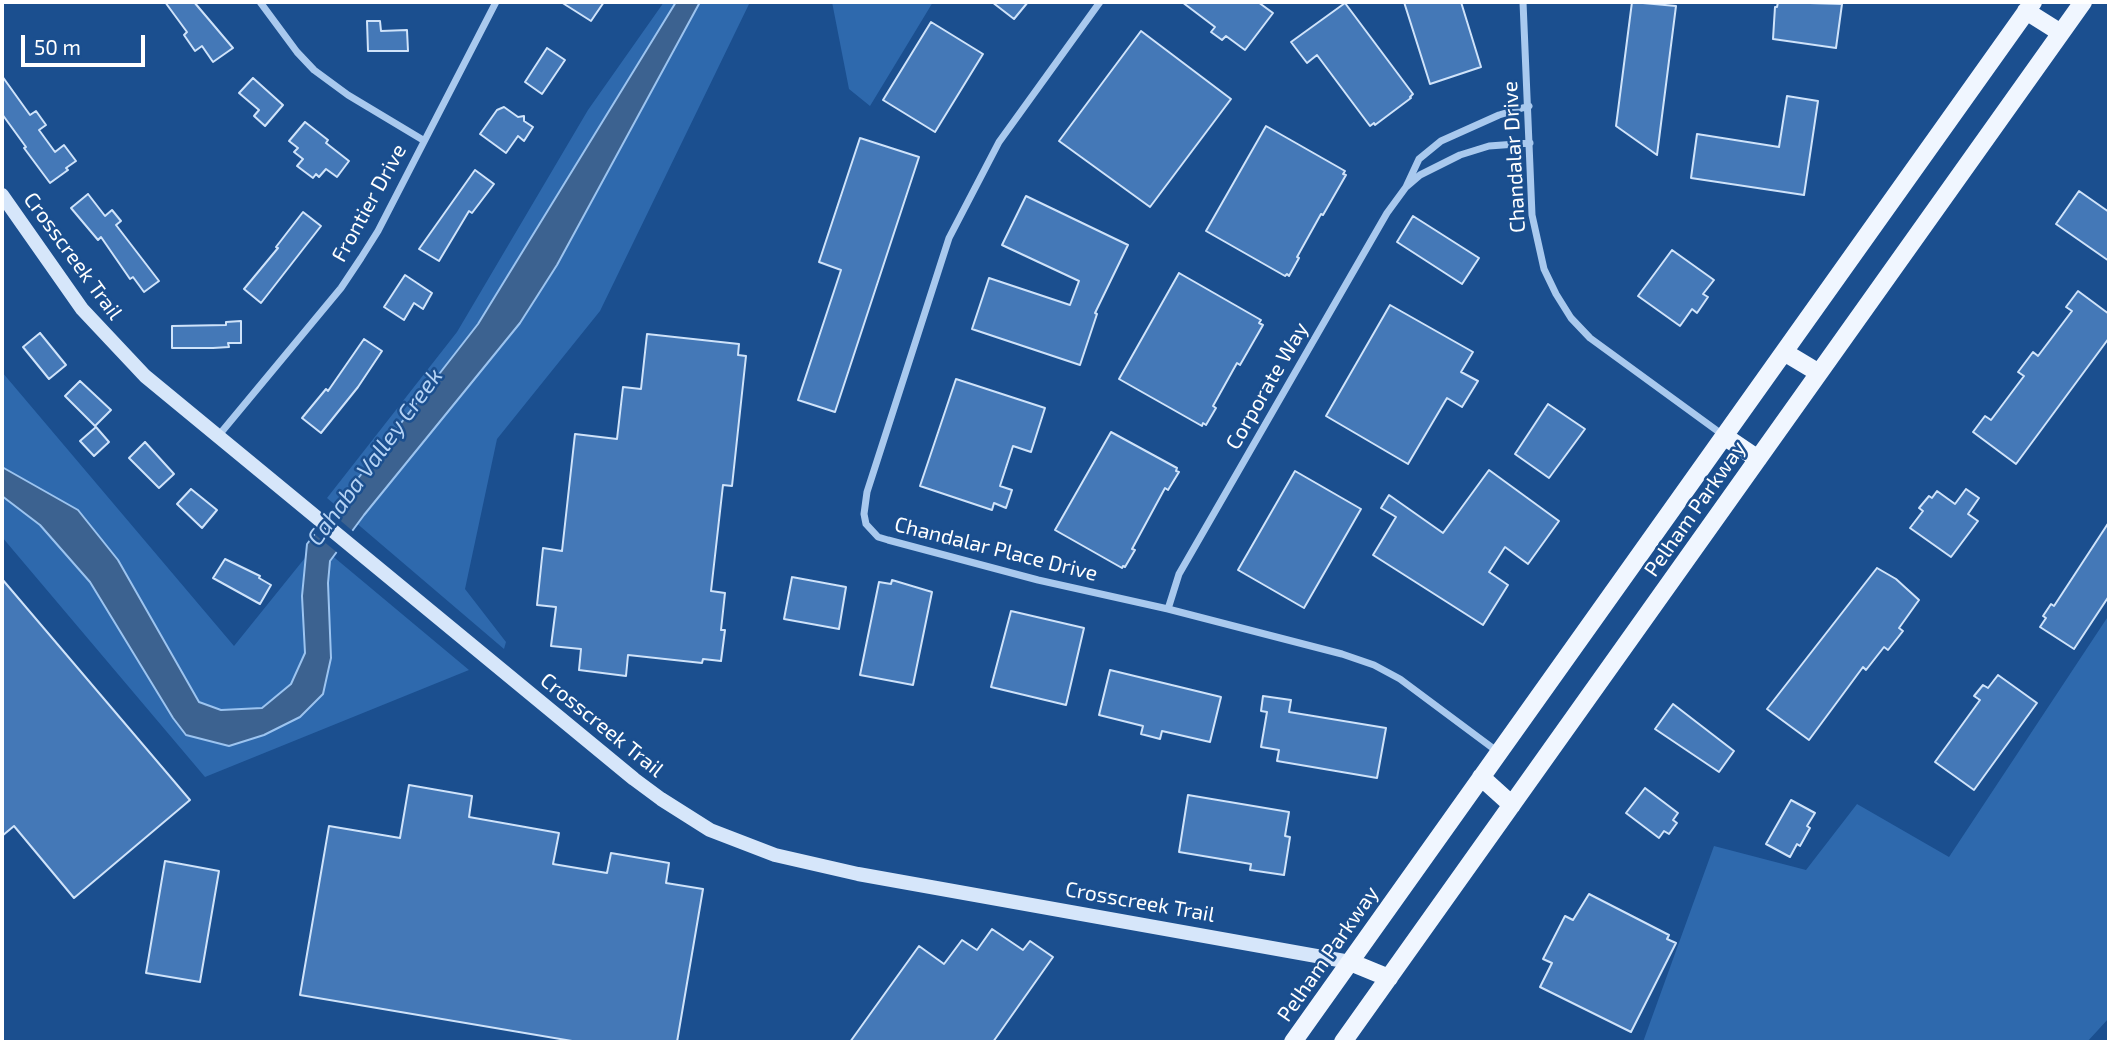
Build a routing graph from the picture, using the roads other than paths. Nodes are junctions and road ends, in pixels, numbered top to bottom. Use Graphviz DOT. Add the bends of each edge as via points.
graph roads {
  1 [pos="260,2"];
  2 [pos="496,2"];
  3 [pos="1100,2"];
  4 [pos="1523,2"];
  5 [pos="2083,2"];
  6 [pos="2030,6"];
  7 [pos="2061,33"];
  8 [pos="1529,106"];
  9 [pos="423,140"];
  10 [pos="1530,143"];
  11 [pos="1406,187"];
  12 [pos="2,195"];
  13 [pos="1784,352"];
  14 [pos="1819,373"];
  15 [pos="219,435"];
  16 [pos="1724,436"];
  17 [pos="1758,459"];
  18 [pos="1168,609"];
  19 [pos="1499,753"];
  20 [pos="1481,777"];
  21 [pos="1512,805"];
  22 [pos="1350,962"];
  23 [pos="1389,978"];
  24 [pos="1293,1042"];
  25 [pos="1343,1042"];
  1 -- 9 [label="street" via="314,70"];
  2 -- 9 [label="street, Frontier Drive"];
  3 -- 18 [label="street, Chandalar Place Drive" via="1004,134 948,238 867,492 864,514 878,537"];
  4 -- 8 [label="street, Chandalar Drive"];
  5 -- 7 [label="main road, Pelham Parkway"];
  6 -- 7 [label="main road"];
  6 -- 13 [label="main road, Pelham Parkway"];
  7 -- 14 [label="main road, Pelham Parkway"];
  8 -- 10 [label="street, Chandalar Drive"];
  8 -- 11 [label="street, Corporate Way" via="1441,141 1419,159"];
  9 -- 15 [label="street, Frontier Drive" via="378,231 341,288"];
  10 -- 11 [label="street, Corporate Way" via="1489,146 1460,156"];
  10 -- 16 [label="street, Chandalar Drive" via="1532,215 1540,256 1571,318 1620,362"];
  11 -- 18 [label="street, Corporate Way" via="1179,574"];
  12 -- 15 [label="street, Crosscreek Trail" via="98,328 145,376"];
  13 -- 14 [label="main road"];
  13 -- 16 [label="main road, Pelham Parkway"];
  14 -- 17 [label="main road, Pelham Parkway"];
  15 -- 22 [label="street, Crosscreek Trail" via="661,799 709,830 752,848 869,876"];
  16 -- 17 [label="main road"];
  16 -- 19 [label="main road, Pelham Parkway"];
  17 -- 21 [label="main road, Pelham Parkway"];
  18 -- 19 [label="street, Chandalar Place Drive" via="1374,665 1400,679"];
  19 -- 20 [label="main road, Pelham Parkway"];
  20 -- 21 [label="main road"];
  20 -- 22 [label="main road, Pelham Parkway"];
  21 -- 23 [label="main road, Pelham Parkway"];
  22 -- 23 [label="main road"];
  22 -- 24 [label="main road, Pelham Parkway"];
  23 -- 25 [label="main road, Pelham Parkway"];
}
